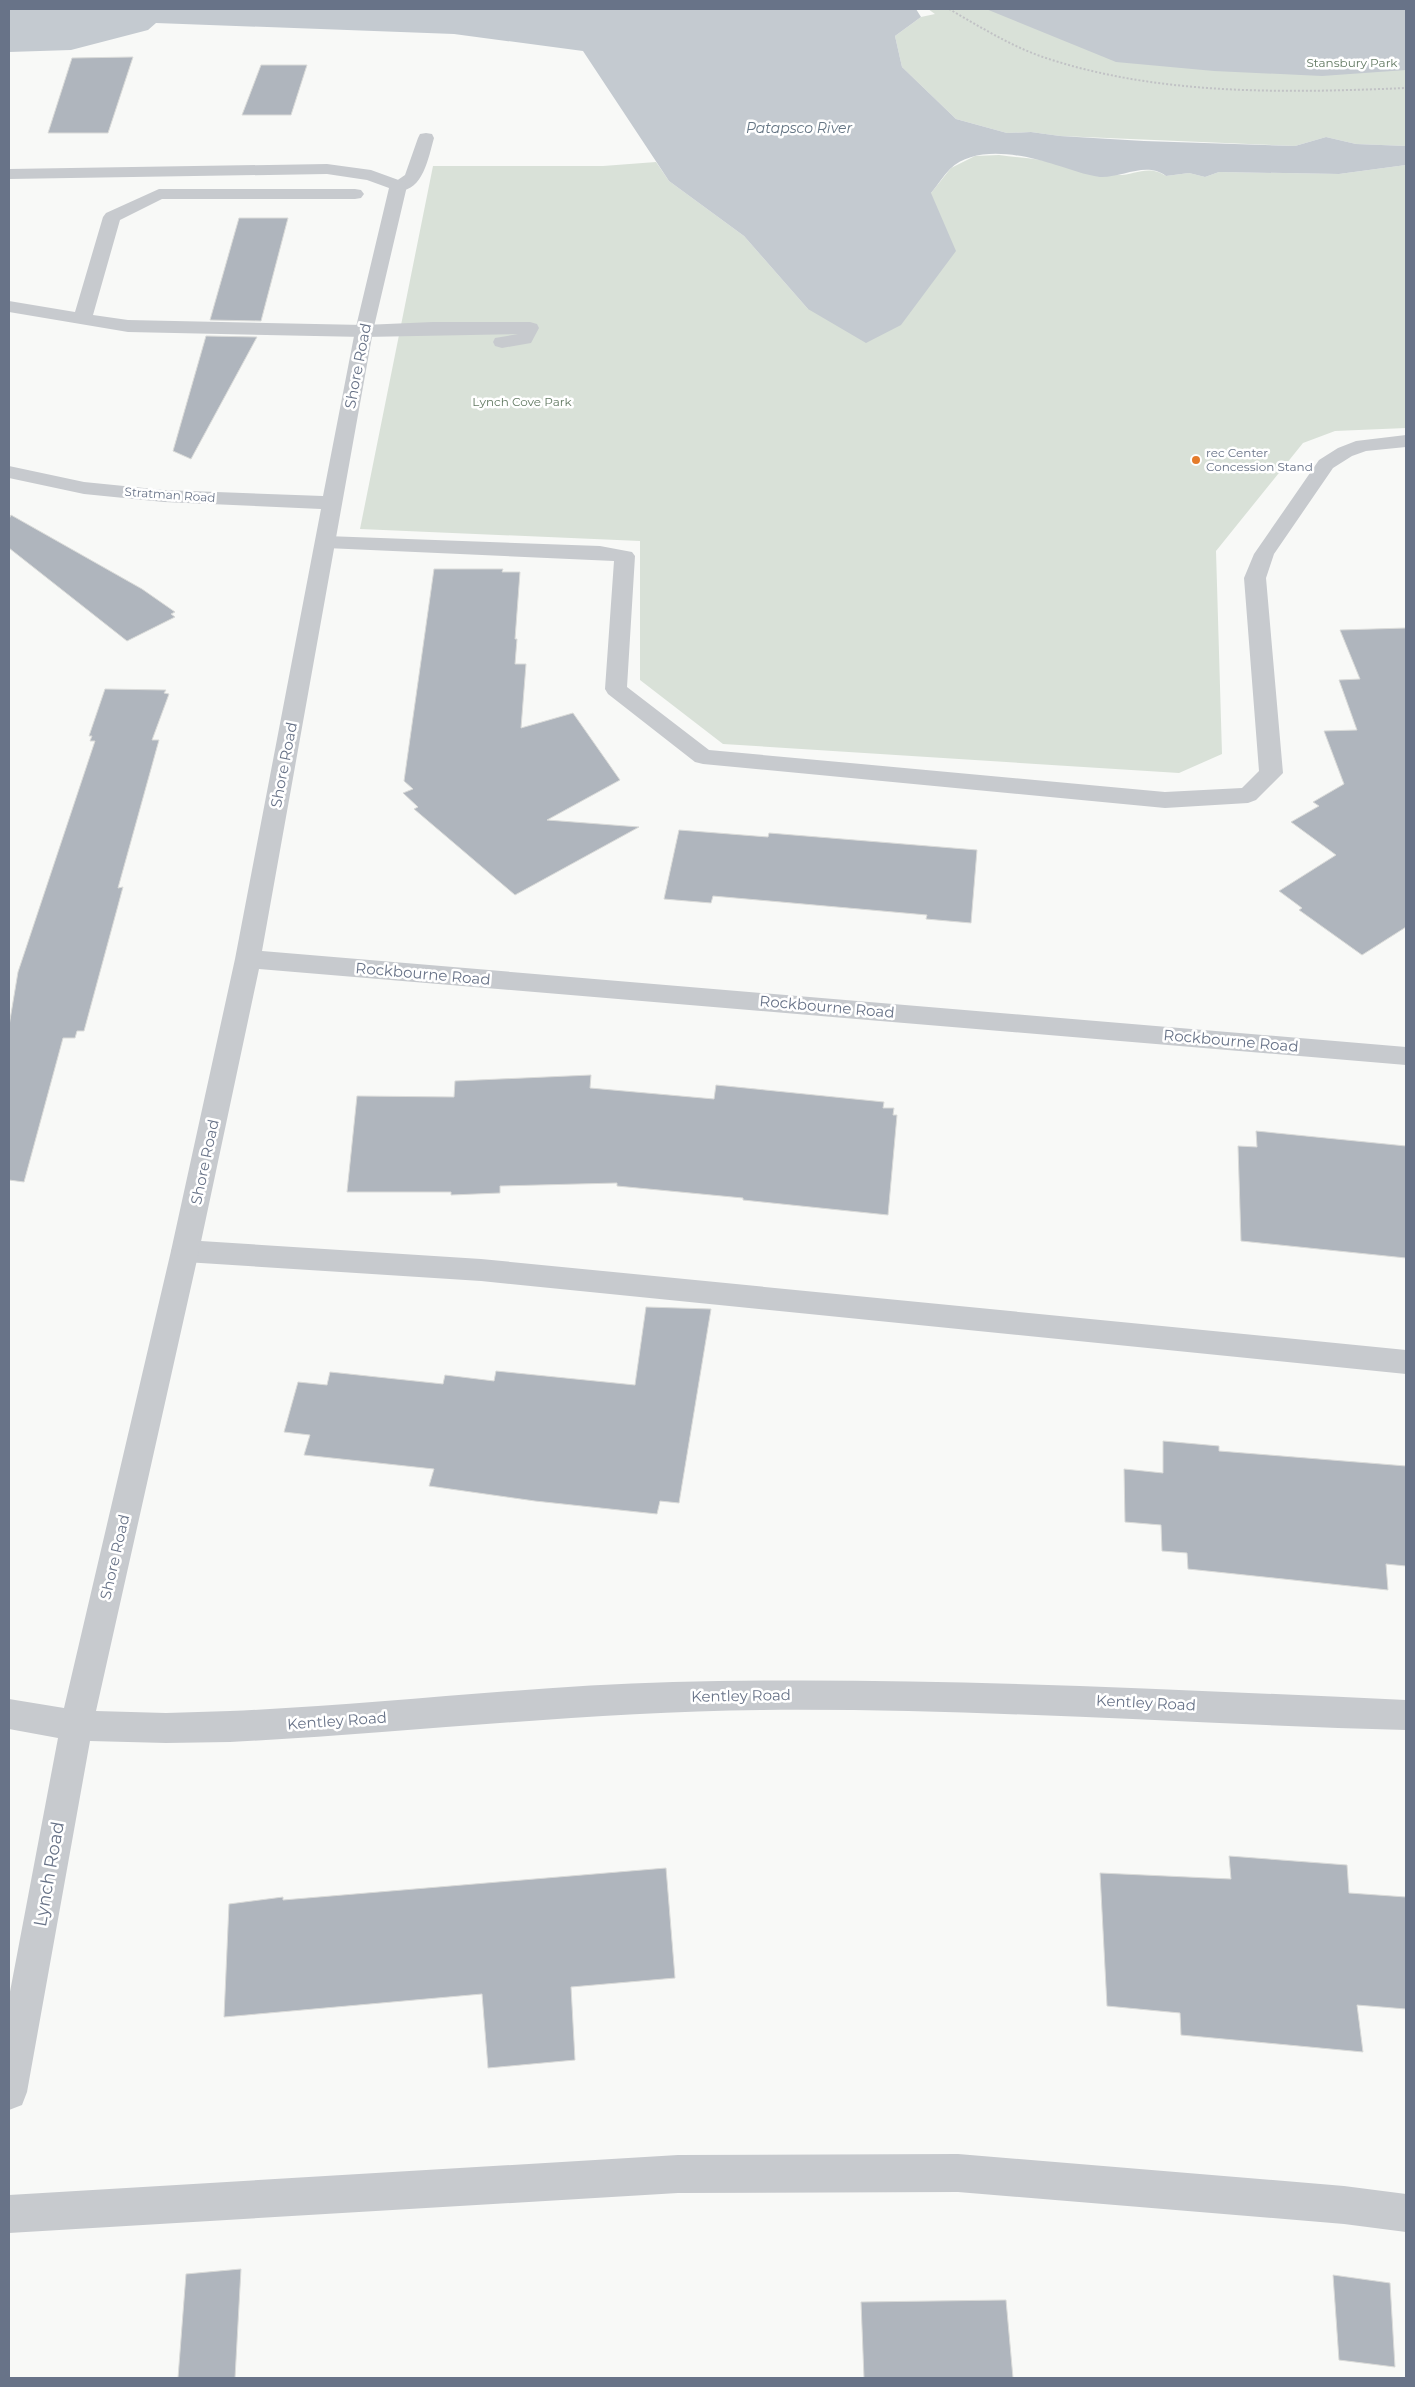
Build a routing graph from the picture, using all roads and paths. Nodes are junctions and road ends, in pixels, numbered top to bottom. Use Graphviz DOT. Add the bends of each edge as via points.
graph roads {
  1 [pos="949,9"];
  2 [pos="1406,88"];
  3 [pos="426,138"];
  4 [pos="9,174"];
  5 [pos="398,186"];
  6 [pos="355,194"];
  7 [pos="9,307"];
  8 [pos="82,319"];
  9 [pos="364,331"];
  10 [pos="502,342"];
  11 [pos="1406,441"];
  12 [pos="9,472"];
  13 [pos="333,503"];
  14 [pos="326,542"];
  15 [pos="248,959"];
  16 [pos="1406,1056"];
  17 [pos="185,1252"];
  18 [pos="1406,1362"];
  19 [pos="9,1714"];
  20 [pos="1406,1716"];
  21 [pos="77,1724"];
  22 [pos="9,2092"];
  23 [pos="1406,2213"];
  24 [pos="9,2214"];
  1 -- 2 [label="path" via="1008,43 1072,66 1120,78 1240,88"];
  3 -- 5 [label="street" via="413,178"];
  4 -- 5 [label="street" via="327,169 371,175"];
  5 -- 9 [label="street, Shore Road"];
  6 -- 8 [label="street" via="159,194 112,217"];
  7 -- 8 [label="street"];
  8 -- 9 [label="street" via="128,326"];
  9 -- 10 [label="street" via="530,328 524,339"];
  9 -- 13 [label="street, Shore Road"];
  11 -- 14 [label="street" via="1363,445 1326,464 1264,554 1255,578 1271,773 1248,795 1165,800 703,757 616,689 625,556 600,552"];
  12 -- 13 [label="street, Stratman Road" via="84,488 155,495"];
  13 -- 14 [label="street, Shore Road"];
  14 -- 15 [label="street, Shore Road"];
  15 -- 16 [label="street, Rockbourne Road"];
  15 -- 17 [label="street, Shore Road"];
  17 -- 18 [label="street" via="481,1270"];
  17 -- 21 [label="street, Shore Road"];
  19 -- 21 [label="street"];
  20 -- 21 [label="street, Kentley Road" via="1018,1697 829,1694 665,1698 171,1730"];
  21 -- 22 [label="street, Lynch Road"];
  23 -- 24 [label="street" via="1344,2205 928,2173 678,2174"];
}
